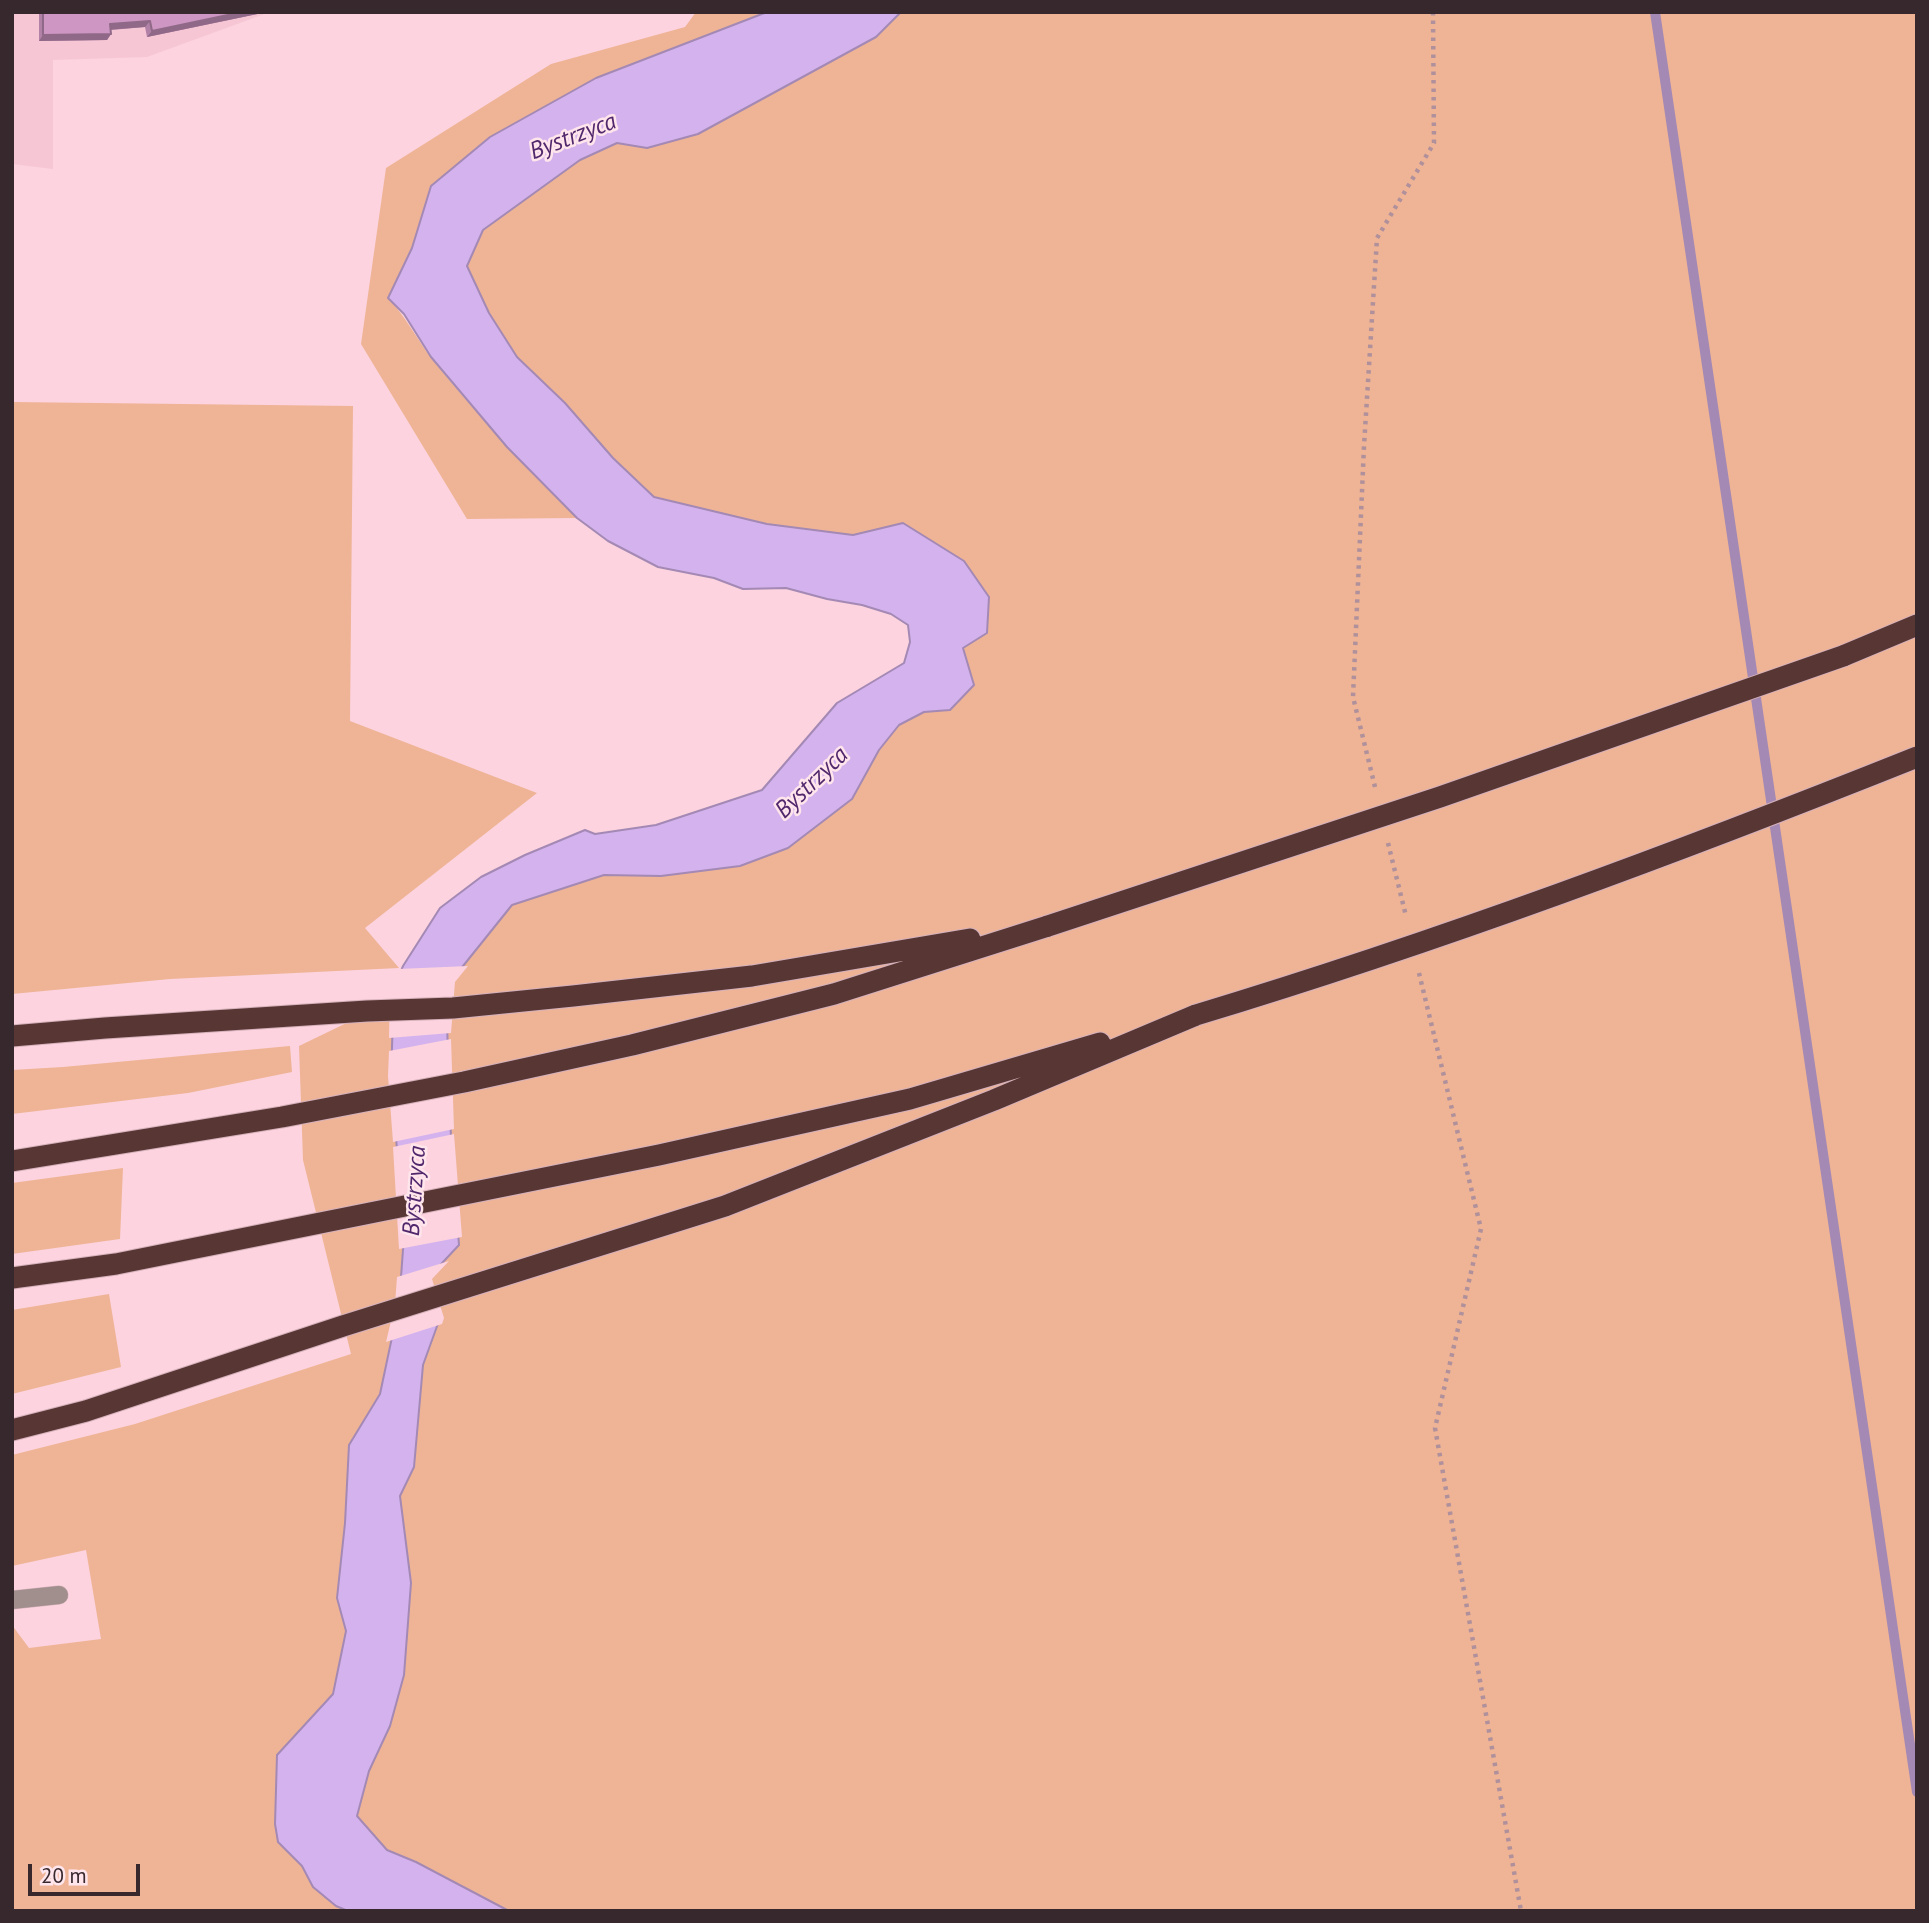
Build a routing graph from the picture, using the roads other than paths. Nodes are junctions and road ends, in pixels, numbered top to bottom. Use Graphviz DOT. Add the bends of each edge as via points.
graph roads {
  1 [pos="1917,625"];
  2 [pos="1917,757"];
  3 [pos="1048,926"];
  4 [pos="1196,1015"];
  5 [pos="12,1036"];
  6 [pos="12,1161"];
  7 [pos="12,1278"];
  8 [pos="12,1430"];
  9 [pos="59,1595"];
  10 [pos="12,1600"];
  1 -- 3 [label="highway, bridge" via="1843,656 1440,797"];
  2 -- 4 [label="highway, bridge" via="1515,912"];
  3 -- 5 [label="highway" via="752,976 453,1008"];
  3 -- 6 [label="highway" via="834,994 632,1045 301,1114"];
  4 -- 7 [label="highway" via="909,1098 659,1156 116,1264"];
  4 -- 8 [label="highway" via="725,1206"];
  9 -- 10 [label="lane"];
}
